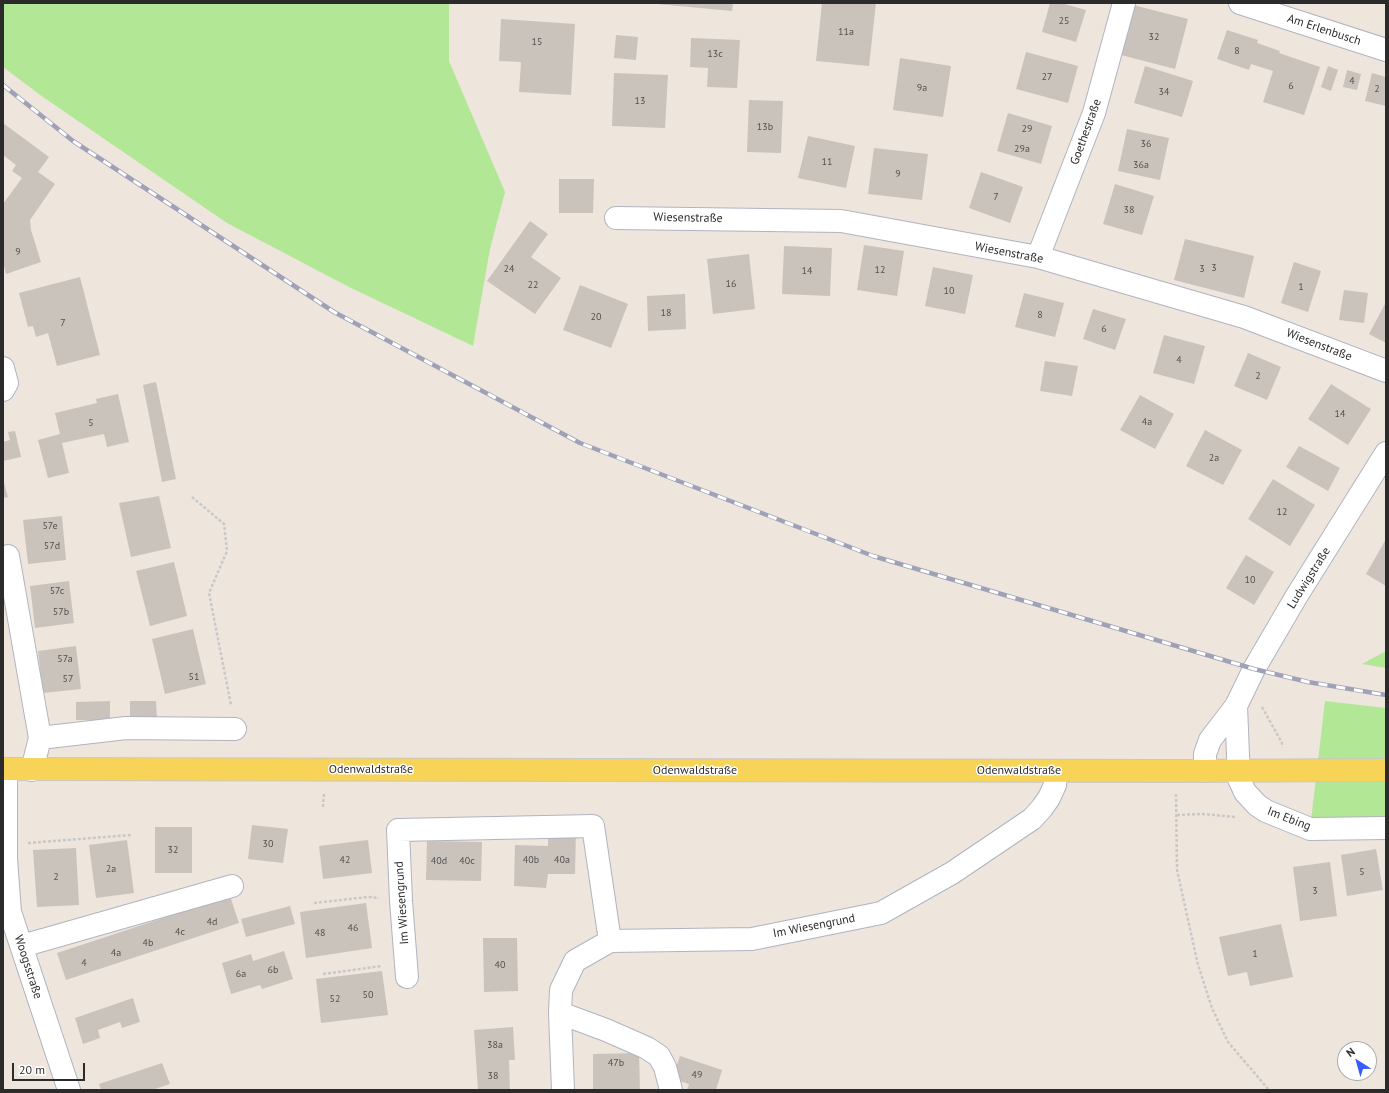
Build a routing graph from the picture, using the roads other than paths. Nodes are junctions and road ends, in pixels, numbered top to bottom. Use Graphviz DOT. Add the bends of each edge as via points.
graph roads {
  1 [pos="1124,3"];
  2 [pos="1240,3"];
  3 [pos="1386,50"];
  4 [pos="616,218"];
  5 [pos="1038,258"];
  6 [pos="3,368"];
  7 [pos="1386,371"];
  8 [pos="3,390"];
  9 [pos="1386,453"];
  10 [pos="8,556"];
  11 [pos="1236,706"];
  12 [pos="235,729"];
  13 [pos="40,738"];
  14 [pos="5,769"];
  15 [pos="32,770"];
  16 [pos="1386,770"];
  17 [pos="1056,771"];
  18 [pos="1205,771"];
  19 [pos="1238,771"];
  20 [pos="1386,828"];
  21 [pos="232,886"];
  22 [pos="610,941"];
  23 [pos="22,946"];
  24 [pos="407,970"];
  25 [pos="560,1013"];
  26 [pos="69,1090"];
  27 [pos="563,1090"];
  28 [pos="671,1090"];
  1 -- 5 [label="street, Goethestraße" via="1094,113"];
  2 -- 3 [label="street, Am Erlenbusch"];
  4 -- 5 [label="street, Wiesenstraße" via="841,220"];
  5 -- 7 [label="street, Wiesenstraße" via="1244,317"];
  6 -- 8 [label="street" via="7,383"];
  9 -- 11 [label="street, Ludwigstraße" via="1296,597 1254,669"];
  10 -- 13 [label="street"];
  11 -- 18 [label="street, Ludwigstraße" via="1210,740 1205,754"];
  11 -- 19 [label="street, Ludwigstraße"];
  12 -- 13 [label="street" via="126,728"];
  13 -- 15 [label="street"];
  14 -- 15 [label="main road, Odenwaldstraße"];
  14 -- 23 [label="street, Woogsstraße" via="10,912"];
  15 -- 17 [label="main road, Odenwaldstraße"];
  16 -- 19 [label="main road, Odenwaldstraße"];
  17 -- 18 [label="main road, Odenwaldstraße"];
  17 -- 22 [label="street, Im Wiesengrund" via="1055,785 1049,798 1032,819 952,873 880,914 752,939"];
  18 -- 19 [label="main road, Odenwaldstraße"];
  19 -- 20 [label="street, Im Ebing" via="1242,788 1257,805 1310,829"];
  21 -- 23 [label="street"];
  22 -- 24 [label="street, Im Wiesengrund" via="593,826 398,830"];
  22 -- 25 [label="street, Im Wiesengrund" via="575,960 561,990"];
  23 -- 26 [label="street, Woogsstraße"];
  25 -- 27 [label="street, Im Wiesengrund"];
  25 -- 28 [label="street" via="606,1030 659,1056"];
}
